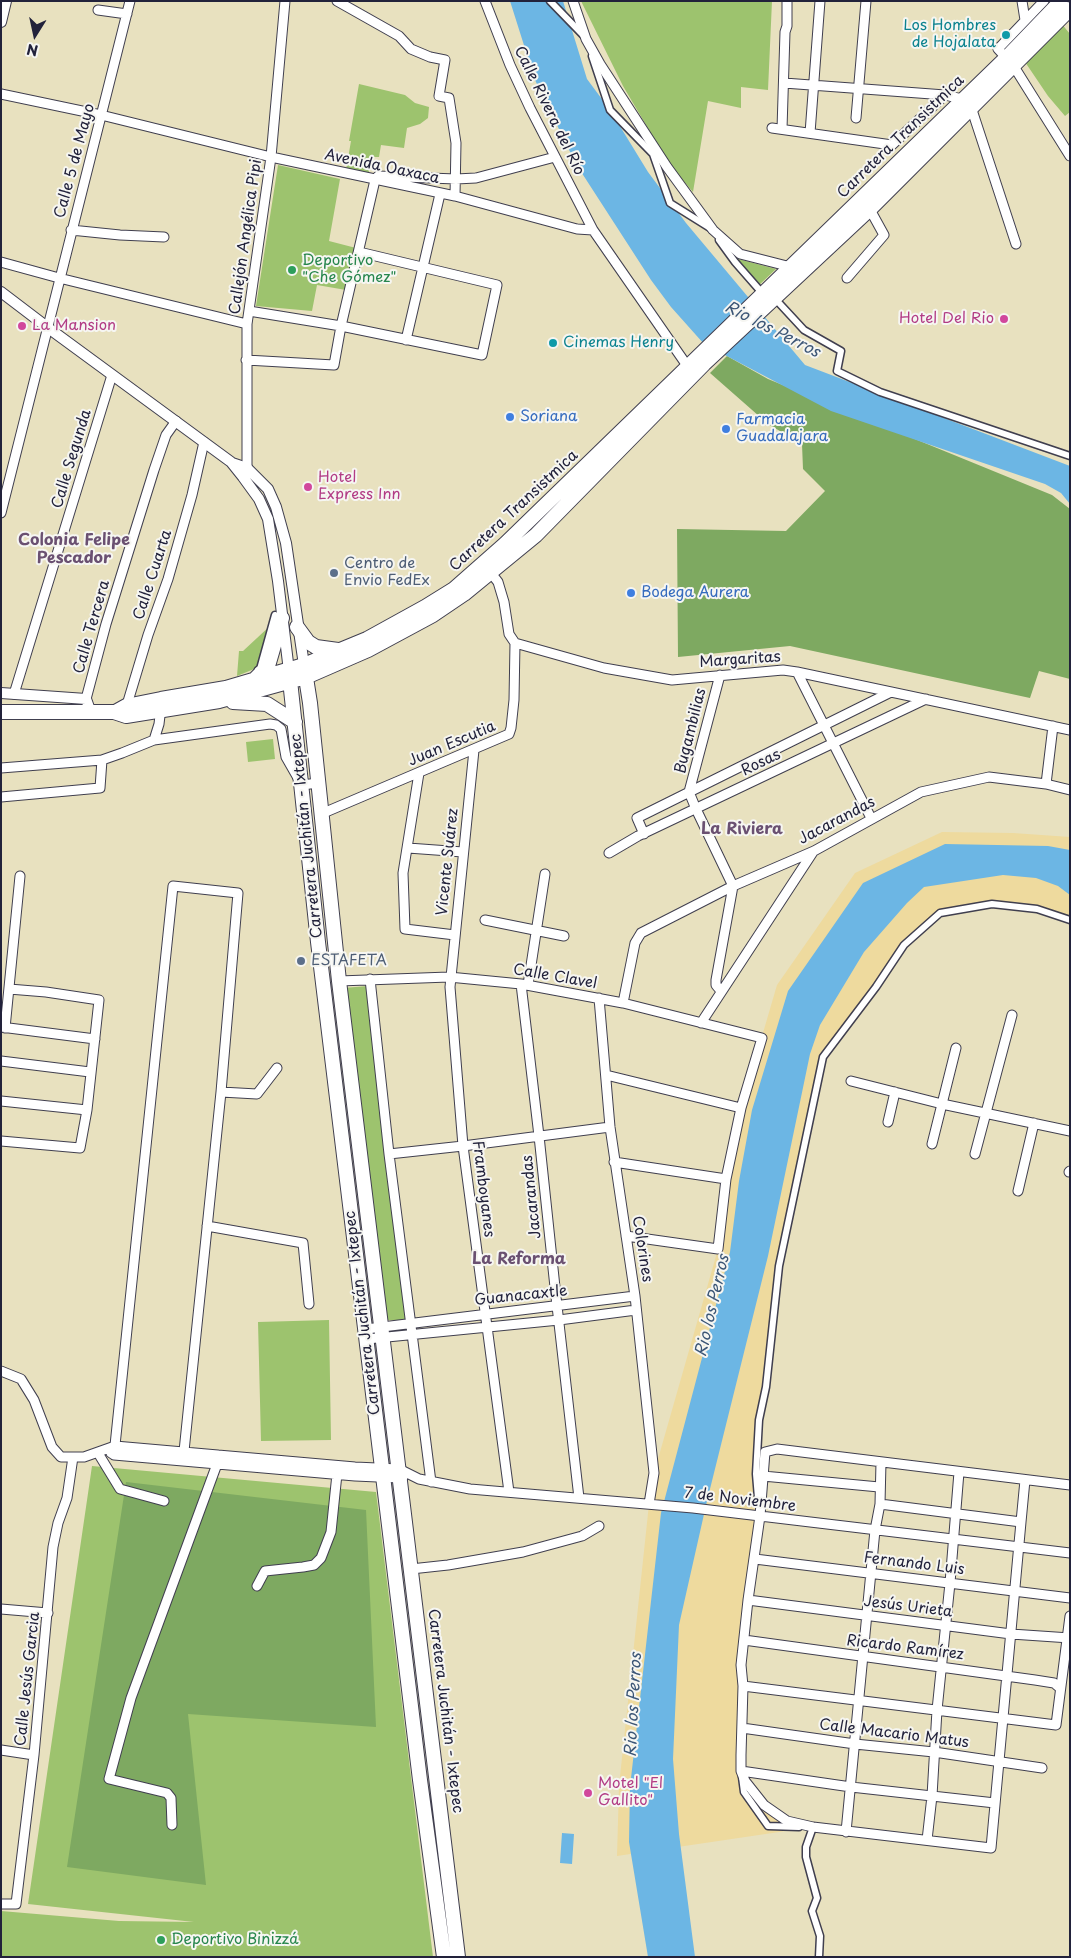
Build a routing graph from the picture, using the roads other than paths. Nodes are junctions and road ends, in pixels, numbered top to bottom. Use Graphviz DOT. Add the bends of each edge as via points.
graph roads {
  1 [pos="6,1"];
  2 [pos="130,1"];
  3 [pos="285,1"];
  4 [pos="336,1"];
  5 [pos="485,1"];
  6 [pos="550,1"];
  7 [pos="573,1"];
  8 [pos="787,1"];
  9 [pos="820,1"];
  10 [pos="866,1"];
  11 [pos="1022,1"];
  12 [pos="98,10"];
  13 [pos="1060,10"];
  14 [pos="127,14"];
  15 [pos="1025,20"];
  16 [pos="1,22"];
  17 [pos="586,39"];
  18 [pos="1010,62"];
  19 [pos="784,83"];
  20 [pos="814,85"];
  21 [pos="858,87"];
  22 [pos="1,94"];
  23 [pos="945,95"];
  24 [pos="967,103"];
  25 [pos="101,115"];
  26 [pos="856,118"];
  27 [pos="810,133"];
  28 [pos="1070,156"];
  29 [pos="271,157"];
  30 [pos="555,157"];
  31 [pos="456,179"];
  32 [pos="375,180"];
  33 [pos="440,194"];
  34 [pos="455,196"];
  35 [pos="866,203"];
  36 [pos="71,230"];
  37 [pos="594,230"];
  38 [pos="713,230"];
  39 [pos="164,237"];
  40 [pos="1016,244"];
  41 [pos="359,252"];
  42 [pos="1,262"];
  43 [pos="424,267"];
  44 [pos="791,267"];
  45 [pos="59,278"];
  46 [pos="847,278"];
  47 [pos="1,292"];
  48 [pos="767,298"];
  49 [pos="249,311"];
  50 [pos="247,324"];
  51 [pos="341,326"];
  52 [pos="47,327"];
  53 [pos="406,340"];
  54 [pos="246,360"];
  55 [pos="697,363"];
  56 [pos="112,375"];
  57 [pos="176,421"];
  58 [pos="204,442"];
  59 [pos="1070,456"];
  60 [pos="245,472"];
  61 [pos="1,513"];
  62 [pos="491,573"];
  63 [pos="279,617"];
  64 [pos="297,627"];
  65 [pos="515,643"];
  66 [pos="337,657"];
  67 [pos="305,671"];
  68 [pos="797,672"];
  69 [pos="720,675"];
  70 [pos="290,677"];
  71 [pos="248,682"];
  72 [pos="891,692"];
  73 [pos="1,693"];
  74 [pos="14,694"];
  75 [pos="926,699"];
  76 [pos="86,700"];
  77 [pos="219,702"];
  78 [pos="161,705"];
  79 [pos="122,711"];
  80 [pos="1,712"];
  81 [pos="91,713"];
  82 [pos="311,718"];
  83 [pos="295,722"];
  84 [pos="823,726"];
  85 [pos="1054,726"];
  86 [pos="1070,730"];
  87 [pos="154,740"];
  88 [pos="833,744"];
  89 [pos="474,750"];
  90 [pos="102,760"];
  91 [pos="1,768"];
  92 [pos="418,773"];
  93 [pos="318,784"];
  94 [pos="1046,784"];
  95 [pos="302,785"];
  96 [pos="1070,790"];
  97 [pos="690,792"];
  98 [pos="1,798"];
  99 [pos="696,809"];
  100 [pos="321,814"];
  101 [pos="871,818"];
  102 [pos="644,834"];
  103 [pos="408,848"];
  104 [pos="814,851"];
  105 [pos="463,852"];
  106 [pos="609,853"];
  107 [pos="545,874"];
  108 [pos="20,876"];
  109 [pos="733,886"];
  110 [pos="485,920"];
  111 [pos="1070,920"];
  112 [pos="536,930"];
  113 [pos="454,935"];
  114 [pos="564,936"];
  115 [pos="6,976"];
  116 [pos="449,977"];
  117 [pos="370,978"];
  118 [pos="339,980"];
  119 [pos="524,984"];
  120 [pos="9,989"];
  121 [pos="721,992"];
  122 [pos="598,998"];
  123 [pos="623,1003"];
  124 [pos="1012,1015"];
  125 [pos="701,1023"];
  126 [pos="3,1027"];
  127 [pos="95,1038"];
  128 [pos="956,1048"];
  129 [pos="1,1061"];
  130 [pos="277,1068"];
  131 [pos="90,1072"];
  132 [pos="606,1075"];
  133 [pos="851,1081"];
  134 [pos="221,1092"];
  135 [pos="895,1092"];
  136 [pos="1,1101"];
  137 [pos="942,1104"];
  138 [pos="741,1108"];
  139 [pos="87,1110"];
  140 [pos="987,1114"];
  141 [pos="888,1122"];
  142 [pos="1034,1123"];
  143 [pos="610,1127"];
  144 [pos="1070,1131"];
  145 [pos="539,1136"];
  146 [pos="1,1141"];
  147 [pos="932,1144"];
  148 [pos="463,1146"];
  149 [pos="389,1154"];
  150 [pos="975,1154"];
  151 [pos="614,1162"];
  152 [pos="726,1179"];
  153 [pos="1018,1191"];
  154 [pos="207,1226"];
  155 [pos="626,1236"];
  156 [pos="635,1296"];
  157 [pos="309,1304"];
  158 [pos="557,1306"];
  159 [pos="636,1310"];
  160 [pos="486,1313"];
  161 [pos="559,1320"];
  162 [pos="410,1324"];
  163 [pos="488,1328"];
  164 [pos="382,1332"];
  165 [pos="366,1334"];
  166 [pos="412,1335"];
  167 [pos="1,1371"];
  168 [pos="115,1450"];
  169 [pos="102,1451"];
  170 [pos="184,1456"];
  171 [pos="73,1457"];
  172 [pos="218,1459"];
  173 [pos="881,1462"];
  174 [pos="355,1472"];
  175 [pos="959,1472"];
  176 [pos="383,1473"];
  177 [pos="337,1474"];
  178 [pos="402,1474"];
  179 [pos="763,1476"];
  180 [pos="1025,1480"];
  181 [pos="431,1482"];
  182 [pos="1070,1485"];
  183 [pos="879,1488"];
  184 [pos="509,1492"];
  185 [pos="579,1498"];
  186 [pos="164,1501"];
  187 [pos="647,1504"];
  188 [pos="880,1504"];
  189 [pos="956,1513"];
  190 [pos="760,1516"];
  191 [pos="1021,1522"];
  192 [pos="599,1526"];
  193 [pos="875,1530"];
  194 [pos="954,1539"];
  195 [pos="1019,1547"];
  196 [pos="1070,1553"];
  197 [pos="755,1559"];
  198 [pos="411,1569"];
  199 [pos="871,1573"];
  200 [pos="950,1583"];
  201 [pos="257,1586"];
  202 [pos="1015,1591"];
  203 [pos="1070,1598"];
  204 [pos="748,1600"];
  205 [pos="1,1609"];
  206 [pos="48,1613"];
  207 [pos="1070,1616"];
  208 [pos="868,1617"];
  209 [pos="946,1626"];
  210 [pos="1011,1634"];
  211 [pos="1068,1638"];
  212 [pos="744,1640"];
  213 [pos="863,1657"];
  214 [pos="942,1666"];
  215 [pos="1007,1676"];
  216 [pos="743,1686"];
  217 [pos="1060,1688"];
  218 [pos="858,1700"];
  219 [pos="937,1710"];
  220 [pos="1003,1719"];
  221 [pos="742,1728"];
  222 [pos="855,1744"];
  223 [pos="1,1750"];
  224 [pos="934,1752"];
  225 [pos="34,1755"];
  226 [pos="999,1761"];
  227 [pos="1042,1768"];
  228 [pos="741,1771"];
  229 [pos="851,1787"];
  230 [pos="932,1796"];
  231 [pos="995,1803"];
  232 [pos="172,1826"];
  233 [pos="813,1827"];
  234 [pos="846,1832"];
  235 [pos="927,1840"];
  236 [pos="1,1904"];
  237 [pos="444,1957"];
  238 [pos="458,1957"];
  239 [pos="819,1957"];
  1 -- 16 [label="street"];
  2 -- 14 [label="street, Calle 5 de Mayo"];
  3 -- 29 [label="street, Callejón Angélica Pipi"];
  4 -- 31 [label="street" via="399,36 412,49 445,60 439,96 449,98 456,144"];
  5 -- 30 [label="street, Calle Rivera del Río" via="510,65"];
  6 -- 17 [label="street"];
  7 -- 17 [label="street"];
  8 -- 19 [label="street"];
  9 -- 20 [label="street"];
  10 -- 21 [label="street"];
  11 -- 15 [label="street"];
  12 -- 14 [label="street"];
  13 -- 15 [label="street"];
  13 -- 18 [label="main road, Carretera Transistmica"];
  14 -- 25 [label="street, Calle 5 de Mayo"];
  15 -- 18 [label="street" via="998,49"];
  17 -- 38 [label="street" via="667,167"];
  17 -- 38 [label="street" via="610,110 653,154 670,203"];
  18 -- 24 [label="main road, Carretera Transistmica"];
  18 -- 28 [label="street"];
  19 -- 20 [label="street"];
  19 -- 27 [label="street" via="777,129"];
  20 -- 21 [label="street"];
  20 -- 27 [label="street"];
  21 -- 23 [label="street"];
  21 -- 26 [label="street"];
  22 -- 25 [label="street, Avenida Oaxaca"];
  23 -- 24 [label="street"];
  23 -- 27 [label="street" via="892,145"];
  24 -- 35 [label="main road, Carretera Transistmica"];
  24 -- 40 [label="street"];
  25 -- 29 [label="street, Avenida Oaxaca"];
  25 -- 36 [label="street, Calle 5 de Mayo"];
  29 -- 32 [label="street, Avenida Oaxaca"];
  29 -- 49 [label="street, Callejón Angélica Pipi"];
  30 -- 31 [label="street" via="476,178"];
  30 -- 37 [label="street, Calle Rivera del Río"];
  31 -- 32 [label="street" via="378,176"];
  31 -- 34 [label="street"];
  32 -- 33 [label="street, Avenida Oaxaca"];
  32 -- 41 [label="street"];
  33 -- 34 [label="street, Avenida Oaxaca"];
  33 -- 43 [label="street"];
  34 -- 37 [label="street, Avenida Oaxaca" via="577,229"];
  35 -- 44 [label="main road, Carretera Transistmica"];
  35 -- 46 [label="street" via="884,235"];
  35 -- 48 [label="main road, Carretera Transistmica"];
  36 -- 39 [label="street"];
  36 -- 45 [label="street, Calle 5 de Mayo"];
  37 -- 55 [label="street"];
  38 -- 44 [label="street" via="740,254"];
  38 -- 48 [label="street"];
  41 -- 43 [label="street"];
  41 -- 51 [label="street"];
  42 -- 45 [label="street"];
  43 -- 53 [label="street"];
  43 -- 53 [label="street" via="497,285 482,355"];
  44 -- 48 [label="main road, Carretera Transistmica"];
  45 -- 50 [label="street"];
  45 -- 52 [label="street, Calle 5 de Mayo"];
  47 -- 52 [label="street"];
  48 -- 55 [label="main road"];
  48 -- 59 [label="street" via="780,303 804,330 841,351 837,371 880,392"];
  49 -- 50 [label="street, Callejón Angélica Pipi"];
  49 -- 51 [label="street"];
  50 -- 54 [label="street, Callejón Angélica Pipi"];
  51 -- 53 [label="street"];
  51 -- 54 [label="street" via="334,365"];
  52 -- 56 [label="street"];
  52 -- 61 [label="street, Calle 5 de Mayo"];
  54 -- 60 [label="street, Callejón Angélica Pipi"];
  55 -- 62 [label="main road, Carretera Transistmica" via="536,536"];
  55 -- 66 [label="main road, Carretera Transistmica" via="454,589"];
  56 -- 57 [label="street"];
  56 -- 74 [label="street, Calle Segunda"];
  57 -- 58 [label="street"];
  57 -- 76 [label="street, Calle Tercera" via="166,435 154,470"];
  58 -- 60 [label="street"];
  58 -- 79 [label="street, Calle Cuarta" via="168,579"];
  60 -- 63 [label="street" via="268,519"];
  60 -- 64 [label="street" via="268,489 283,525"];
  62 -- 65 [label="street" via="498,582"];
  62 -- 66 [label="main road, Carretera Transistmica" via="412,628 368,650"];
  63 -- 70 [label="street"];
  63 -- 71 [label="main road" via="268,666"];
  64 -- 66 [label="main road" via="308,642"];
  64 -- 67 [label="street"];
  65 -- 69 [label="street, Margaritas" via="604,668 672,680"];
  65 -- 89 [label="street, Juan Escutia" via="511,730 508,735"];
  66 -- 67 [label="main road, Carretera Transistmica"];
  66 -- 82 [label="main road" via="316,684"];
  67 -- 70 [label="main road, Carretera Transistmica"];
  67 -- 82 [label="main road, Carretera Juchitán - Ixtepec"];
  68 -- 69 [label="street, Margaritas" via="783,670"];
  68 -- 72 [label="street, Margaritas"];
  68 -- 84 [label="street"];
  69 -- 97 [label="street, Bugambilias"];
  70 -- 71 [label="main road, Carretera Transistmica"];
  70 -- 77 [label="main road, Carretera Transistmica"];
  70 -- 83 [label="main road, Carretera Juchitán - Ixtepec"];
  71 -- 78 [label="main road, Carretera Transistmica"];
  72 -- 75 [label="street, Margaritas"];
  72 -- 84 [label="street, Rosas"];
  73 -- 74 [label="street"];
  74 -- 76 [label="street"];
  75 -- 85 [label="street, Margaritas"];
  75 -- 88 [label="street, Rosas"];
  76 -- 81 [label="street"];
  77 -- 78 [label="main road, Carretera Transistmica"];
  77 -- 83 [label="main road" via="267,704"];
  78 -- 79 [label="main road, Carretera Transistmica"];
  78 -- 87 [label="street"];
  79 -- 81 [label="main road, Carretera Transistmica"];
  80 -- 81 [label="main road, Carretera Transistmica"];
  82 -- 93 [label="main road, Carretera Juchitán - Ixtepec"];
  83 -- 95 [label="main road, Carretera Juchitán - Ixtepec"];
  84 -- 88 [label="street"];
  84 -- 97 [label="street, Rosas"];
  85 -- 86 [label="street, Margaritas"];
  85 -- 94 [label="street"];
  87 -- 90 [label="street"];
  87 -- 95 [label="street" via="276,725 281,729 286,757"];
  88 -- 99 [label="street, Rosas"];
  88 -- 101 [label="street"];
  89 -- 92 [label="street, Juan Escutia"];
  89 -- 105 [label="street, Vicente Suárez"];
  90 -- 91 [label="street"];
  90 -- 98 [label="street" via="100,788"];
  92 -- 100 [label="street, Juan Escutia"];
  92 -- 103 [label="street"];
  93 -- 95 [label="street"];
  93 -- 100 [label="main road, Carretera Juchitán - Ixtepec"];
  94 -- 96 [label="street, Jacarandas"];
  94 -- 101 [label="street, Jacarandas" via="989,777 921,792"];
  95 -- 165 [label="main road, Carretera Juchitán - Ixtepec"];
  97 -- 99 [label="street, Bugambilias"];
  97 -- 102 [label="street, Rosas" via="636,818"];
  99 -- 102 [label="street, Rosas"];
  99 -- 109 [label="street, Bugambilias"];
  100 -- 118 [label="main road, Carretera Juchitán - Ixtepec"];
  101 -- 104 [label="street, Jacarandas"];
  102 -- 106 [label="street, Rosas"];
  103 -- 105 [label="street"];
  103 -- 113 [label="street" via="403,873 405,929"];
  104 -- 109 [label="street, Jacarandas"];
  104 -- 121 [label="street"];
  105 -- 113 [label="street, Vicente Suárez"];
  107 -- 112 [label="street, Jacarandas"];
  108 -- 115 [label="street"];
  109 -- 121 [label="street" via="716,980"];
  109 -- 123 [label="street, Jacarandas" via="638,936 634,942"];
  110 -- 112 [label="street"];
  111 -- 190 [label="street" via="1036,910 992,904 940,913 904,945 824,1057 780,1266 759,1420 756,1474"];
  112 -- 114 [label="street"];
  112 -- 119 [label="street, Jacarandas"];
  113 -- 116 [label="street, Vicente Suárez"];
  115 -- 120 [label="street"];
  116 -- 117 [label="street, Calle Clavel"];
  116 -- 119 [label="street, Calle Clavel"];
  116 -- 148 [label="street, Framboyanes"];
  117 -- 118 [label="street, Calle Clavel"];
  117 -- 149 [label="street"];
  118 -- 164 [label="main road, Carretera Juchitán - Ixtepec"];
  119 -- 122 [label="street, Calle Clavel"];
  119 -- 145 [label="street, Jacarandas"];
  120 -- 126 [label="street"];
  120 -- 127 [label="street" via="99,1000"];
  121 -- 125 [label="street"];
  122 -- 123 [label="street, Calle Clavel"];
  122 -- 132 [label="street, Colorines"];
  123 -- 125 [label="street, Calle Clavel"];
  124 -- 140 [label="street"];
  125 -- 138 [label="street, Calle Clavel" via="762,1038"];
  126 -- 127 [label="street"];
  127 -- 131 [label="street"];
  128 -- 137 [label="street"];
  129 -- 131 [label="street"];
  130 -- 134 [label="street" via="257,1094"];
  131 -- 139 [label="street"];
  132 -- 138 [label="street"];
  132 -- 143 [label="street, Colorines"];
  133 -- 135 [label="street"];
  134 -- 154 [label="street"];
  134 -- 168 [label="street" via="238,893 173,886"];
  135 -- 137 [label="street"];
  135 -- 141 [label="street"];
  136 -- 139 [label="street"];
  137 -- 140 [label="street"];
  137 -- 147 [label="street"];
  138 -- 152 [label="street"];
  139 -- 146 [label="street" via="80,1148"];
  140 -- 142 [label="street"];
  140 -- 150 [label="street"];
  142 -- 144 [label="street"];
  142 -- 153 [label="street"];
  143 -- 145 [label="street"];
  143 -- 151 [label="street, Colorines"];
  145 -- 148 [label="street"];
  145 -- 158 [label="street, Jacarandas"];
  148 -- 149 [label="street"];
  148 -- 160 [label="street, Framboyanes"];
  149 -- 162 [label="street"];
  151 -- 152 [label="street"];
  151 -- 155 [label="street, Colorines"];
  152 -- 155 [label="street" via="718,1249"];
  154 -- 157 [label="street" via="303,1243"];
  154 -- 170 [label="street"];
  155 -- 156 [label="street, Colorines"];
  156 -- 158 [label="street, Guanacaxtle"];
  156 -- 159 [label="street, Colorines"];
  158 -- 160 [label="street, Guanacaxtle"];
  158 -- 161 [label="street, Jacarandas"];
  159 -- 161 [label="street, Guanacaxtle"];
  159 -- 187 [label="street, Colorines" via="654,1473"];
  160 -- 162 [label="street, Guanacaxtle"];
  160 -- 163 [label="street, Framboyanes"];
  161 -- 163 [label="street, Guanacaxtle"];
  161 -- 185 [label="street, Jacarandas"];
  162 -- 164 [label="street, Guanacaxtle"];
  162 -- 166 [label="street"];
  163 -- 166 [label="street, Guanacaxtle"];
  163 -- 184 [label="street, Framboyanes"];
  164 -- 165 [label="street"];
  164 -- 166 [label="street, Guanacaxtle"];
  164 -- 178 [label="main road, Carretera Juchitán - Ixtepec"];
  165 -- 176 [label="main road, Carretera Juchitán - Ixtepec"];
  166 -- 181 [label="street"];
  167 -- 171 [label="street" via="21,1379 34,1400 52,1447 61,1457"];
  168 -- 169 [label="street"];
  168 -- 170 [label="street"];
  169 -- 171 [label="street"];
  169 -- 186 [label="street" via="120,1489"];
  170 -- 172 [label="street"];
  171 -- 206 [label="street, Calle Jesús Garcia" via="53,1547"];
  172 -- 174 [label="street"];
  172 -- 177 [label="street"];
  172 -- 232 [label="street" via="131,1698 109,1779 167,1793 171,1798"];
  173 -- 175 [label="street"];
  173 -- 179 [label="street" via="777,1449 765,1452"];
  173 -- 183 [label="street"];
  174 -- 176 [label="street, 7 de Noviembre"];
  174 -- 177 [label="street"];
  175 -- 180 [label="street"];
  175 -- 189 [label="street"];
  176 -- 178 [label="street, 7 de Noviembre"];
  176 -- 237 [label="main road, Carretera Juchitán - Ixtepec"];
  177 -- 201 [label="street" via="331,1532 321,1558 314,1565 265,1571"];
  178 -- 181 [label="street, 7 de Noviembre"];
  178 -- 198 [label="main road, Carretera Juchitán - Ixtepec"];
  179 -- 183 [label="street"];
  179 -- 190 [label="street"];
  180 -- 182 [label="street"];
  180 -- 191 [label="street"];
  181 -- 184 [label="street, 7 de Noviembre"];
  183 -- 188 [label="street"];
  184 -- 185 [label="street, 7 de Noviembre"];
  185 -- 187 [label="street, 7 de Noviembre"];
  187 -- 190 [label="street, 7 de Noviembre"];
  188 -- 189 [label="street"];
  188 -- 193 [label="street"];
  189 -- 191 [label="street"];
  189 -- 194 [label="street"];
  190 -- 193 [label="street, 7 de Noviembre"];
  190 -- 197 [label="street"];
  191 -- 195 [label="street"];
  192 -- 198 [label="street" via="582,1536 522,1552"];
  193 -- 194 [label="street, 7 de Noviembre"];
  193 -- 199 [label="street"];
  194 -- 195 [label="street, 7 de Noviembre"];
  194 -- 200 [label="street"];
  195 -- 196 [label="street, 7 de Noviembre"];
  195 -- 202 [label="street"];
  197 -- 199 [label="street, Fernando Luis"];
  197 -- 204 [label="street"];
  198 -- 238 [label="main road, Carretera Juchitán - Ixtepec"];
  199 -- 200 [label="street, Fernando Luis"];
  199 -- 208 [label="street"];
  200 -- 202 [label="street, Fernando Luis"];
  200 -- 209 [label="street"];
  202 -- 203 [label="street, Fernando Luis"];
  202 -- 210 [label="street"];
  204 -- 208 [label="street, Jesús Urieta"];
  204 -- 212 [label="street"];
  205 -- 206 [label="street"];
  206 -- 225 [label="street, Calle Jesús Garcia"];
  207 -- 211 [label="street"];
  208 -- 209 [label="street, Jesús Urieta"];
  208 -- 213 [label="street"];
  209 -- 210 [label="street, Jesús Urieta"];
  209 -- 214 [label="street"];
  210 -- 211 [label="street, Jesús Urieta"];
  210 -- 215 [label="street"];
  211 -- 217 [label="street"];
  212 -- 213 [label="street, Ricardo Ramírez"];
  212 -- 216 [label="street"];
  213 -- 214 [label="street, Ricardo Ramírez"];
  213 -- 218 [label="street"];
  214 -- 215 [label="street, Ricardo Ramírez"];
  214 -- 219 [label="street"];
  215 -- 217 [label="street, Ricardo Ramírez" via="1054,1683"];
  215 -- 220 [label="street"];
  216 -- 218 [label="street"];
  216 -- 221 [label="street"];
  217 -- 220 [label="street" via="1056,1725"];
  218 -- 219 [label="street"];
  218 -- 222 [label="street"];
  219 -- 220 [label="street"];
  219 -- 224 [label="street"];
  220 -- 226 [label="street"];
  221 -- 222 [label="street, Calle Macario Matus"];
  221 -- 228 [label="street"];
  222 -- 224 [label="street, Calle Macario Matus"];
  222 -- 229 [label="street"];
  223 -- 225 [label="street"];
  224 -- 226 [label="street, Calle Macario Matus"];
  224 -- 230 [label="street"];
  225 -- 236 [label="street, Calle Jesús Garcia" via="16,1904"];
  226 -- 227 [label="street, Calle Macario Matus"];
  226 -- 231 [label="street"];
  228 -- 229 [label="street"];
  228 -- 233 [label="street" via="744,1781 764,1805 787,1821"];
  228 -- 233 [label="street" via="744,1792 768,1826"];
  229 -- 230 [label="street"];
  229 -- 234 [label="street"];
  230 -- 231 [label="street"];
  230 -- 235 [label="street"];
  231 -- 235 [label="street" via="991,1848"];
  233 -- 234 [label="street"];
  233 -- 239 [label="street" via="806,1857 817,1898 812,1911 820,1936"];
  234 -- 235 [label="street"];
}
